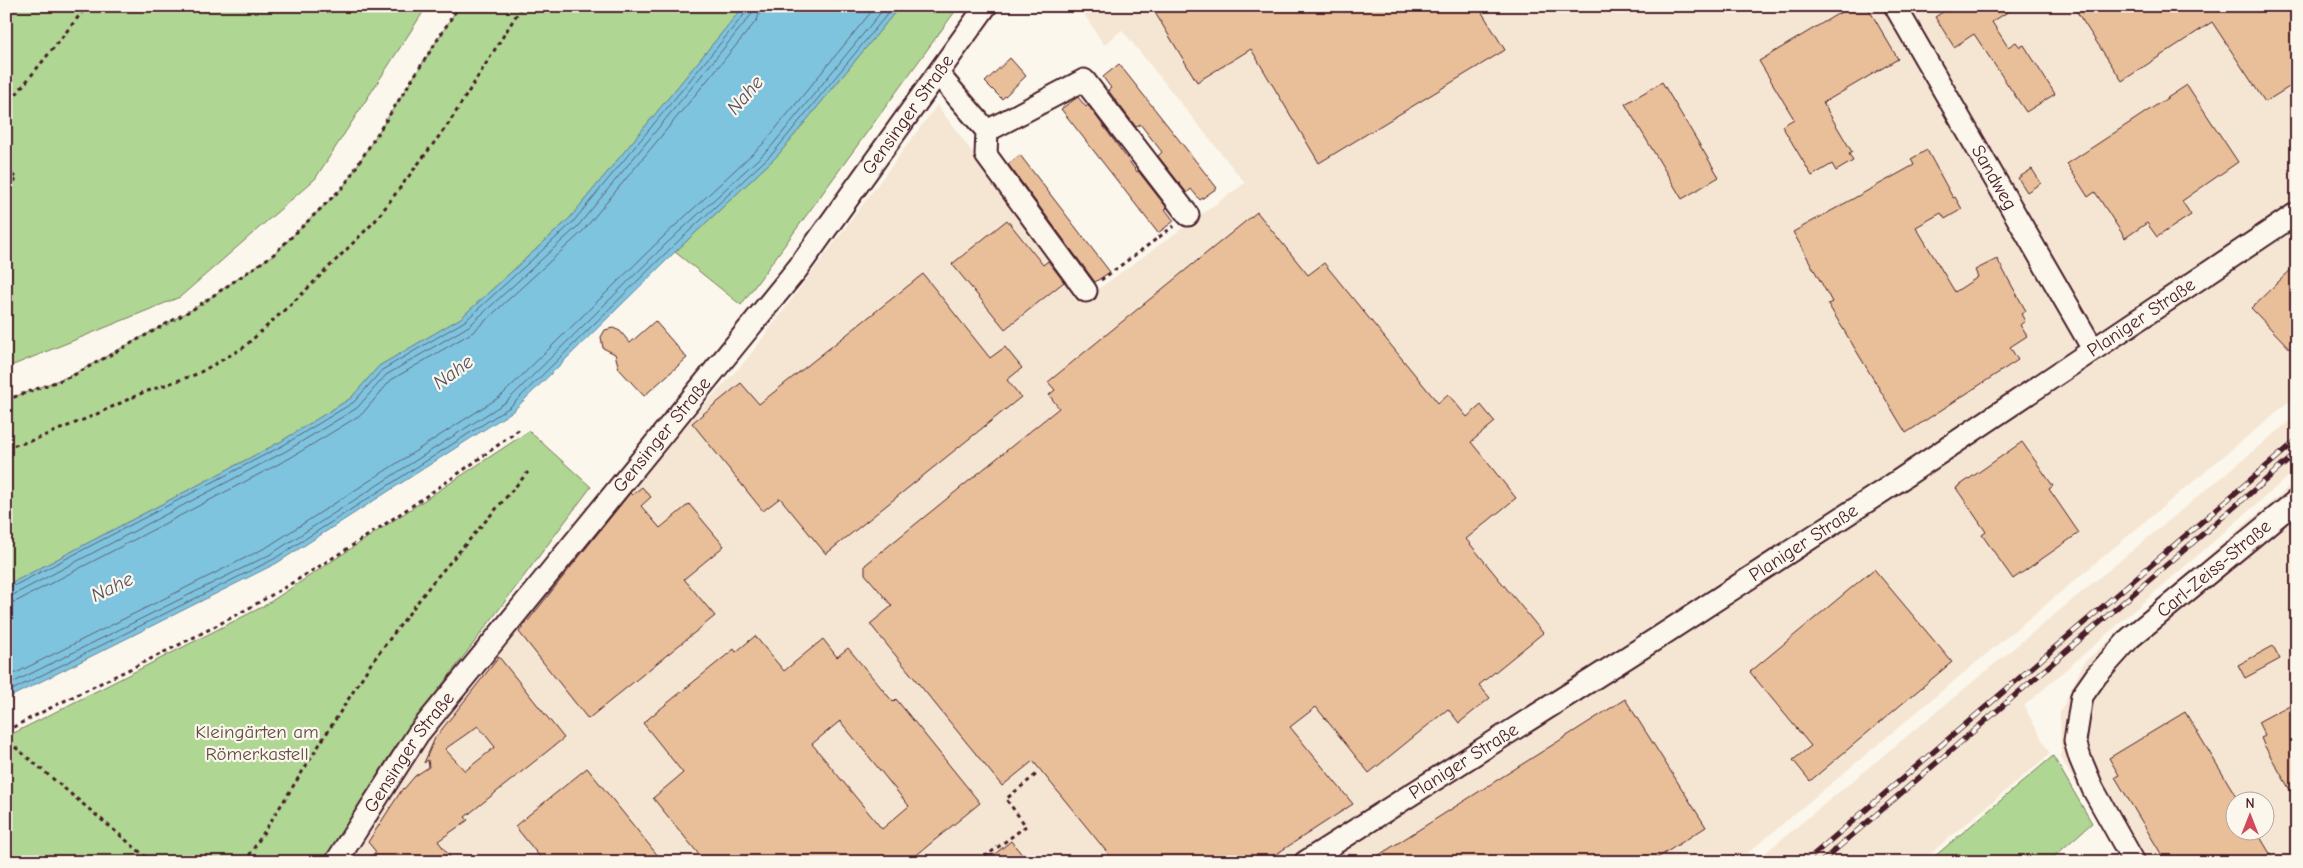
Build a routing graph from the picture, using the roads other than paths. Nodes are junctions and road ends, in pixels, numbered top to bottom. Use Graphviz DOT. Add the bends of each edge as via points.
graph roads {
  1 [pos="986,6"];
  2 [pos="1895,6"];
  3 [pos="938,74"];
  4 [pos="987,131"];
  5 [pos="2297,213"];
  6 [pos="1188,215"];
  7 [pos="1086,291"];
  8 [pos="2093,349"];
  9 [pos="2297,500"];
  10 [pos="336,862"];
  11 [pos="1305,862"];
  12 [pos="2134,862"];
  1 -- 3 [label="street, Gensinger Straße"];
  2 -- 8 [label="street, Sandweg"];
  3 -- 4 [label="street"];
  3 -- 10 [label="street, Gensinger Straße" via="798,268 418,734"];
  4 -- 6 [label="street" via="1084,80"];
  4 -- 7 [label="street" via="986,155"];
  5 -- 8 [label="street, Planiger Straße"];
  8 -- 11 [label="street, Planiger Straße" via="1659,637"];
  9 -- 12 [label="street, Carl-Zeiss-Straße" via="2130,638 2082,696 2075,741 2080,758 2093,789"];
}
